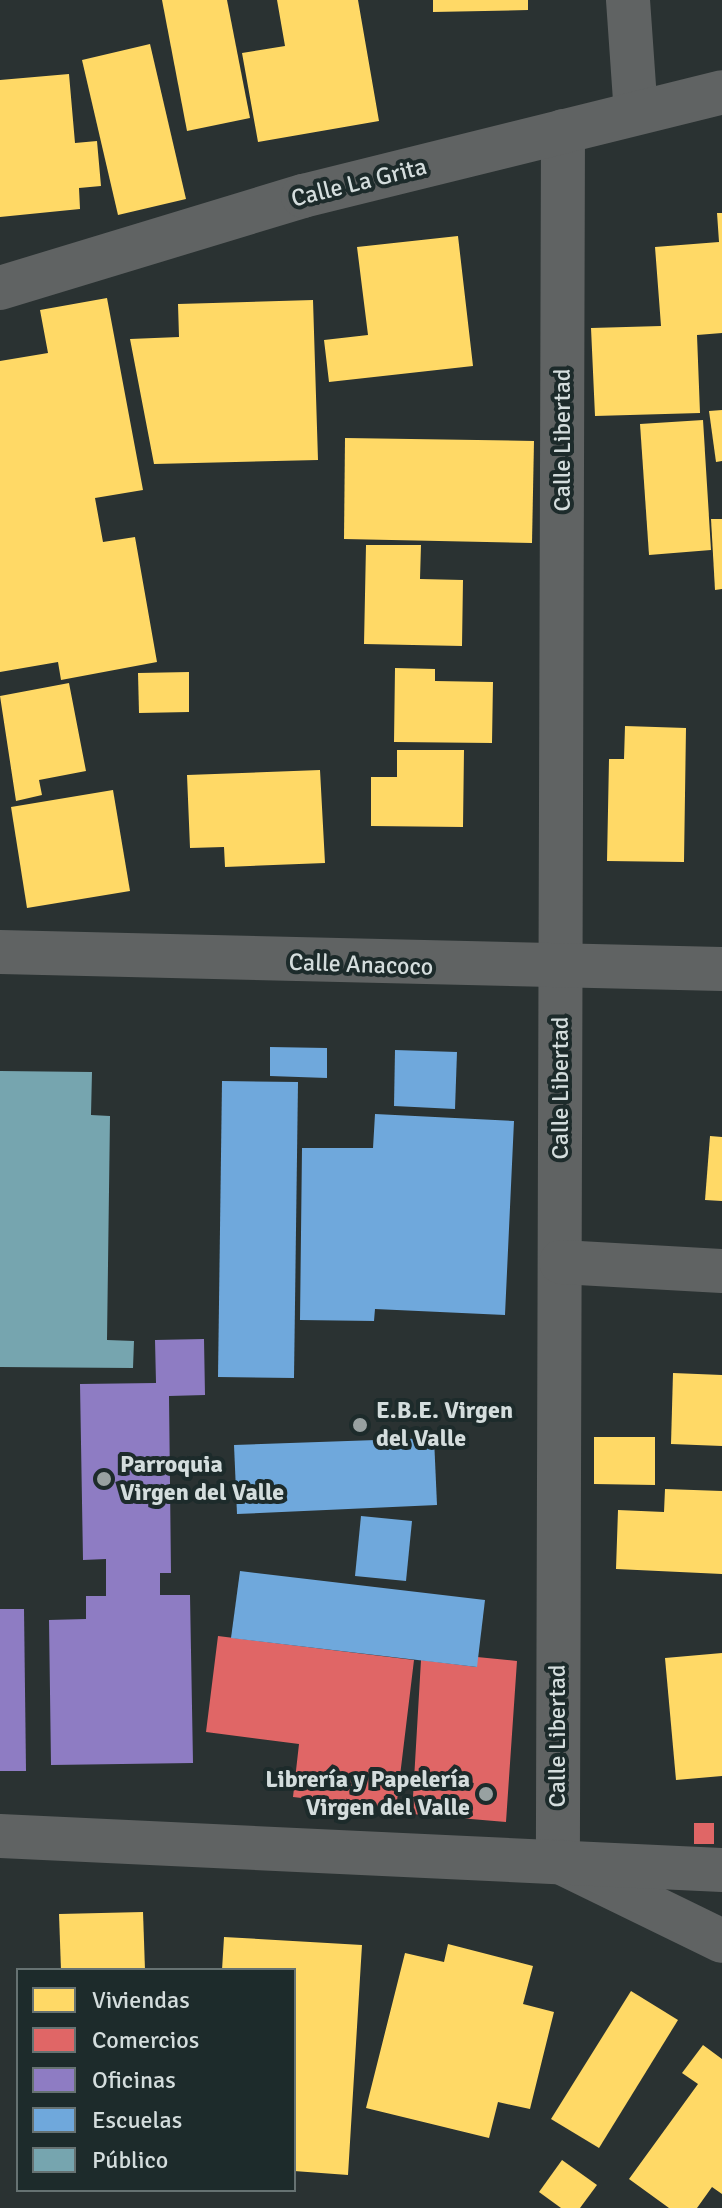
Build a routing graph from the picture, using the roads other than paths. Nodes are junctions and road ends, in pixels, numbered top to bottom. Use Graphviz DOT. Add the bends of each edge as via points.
graph roads {
  1 [pos="628,0"];
  2 [pos="722,92"];
  3 [pos="636,113"];
  4 [pos="563,131"];
  5 [pos="0,288"];
  6 [pos="0,952"];
  7 [pos="562,968"];
  8 [pos="722,969"];
  9 [pos="561,1262"];
  10 [pos="722,1271"];
  11 [pos="0,1836"];
  12 [pos="558,1861"];
  13 [pos="722,1870"];
  14 [pos="722,1941"];
  1 -- 3 [label="street"];
  2 -- 3 [label="street, Calle La Grita"];
  3 -- 4 [label="street, Calle La Grita"];
  4 -- 5 [label="street, Calle La Grita" via="303,196"];
  4 -- 7 [label="street, Calle Libertad"];
  6 -- 7 [label="street, Calle Anacoco"];
  7 -- 8 [label="street, Calle Anacoco"];
  7 -- 9 [label="street, Calle Libertad"];
  9 -- 10 [label="street"];
  9 -- 12 [label="street, Calle Libertad"];
  11 -- 12 [label="street"];
  12 -- 13 [label="street"];
  12 -- 14 [label="street"];
}
